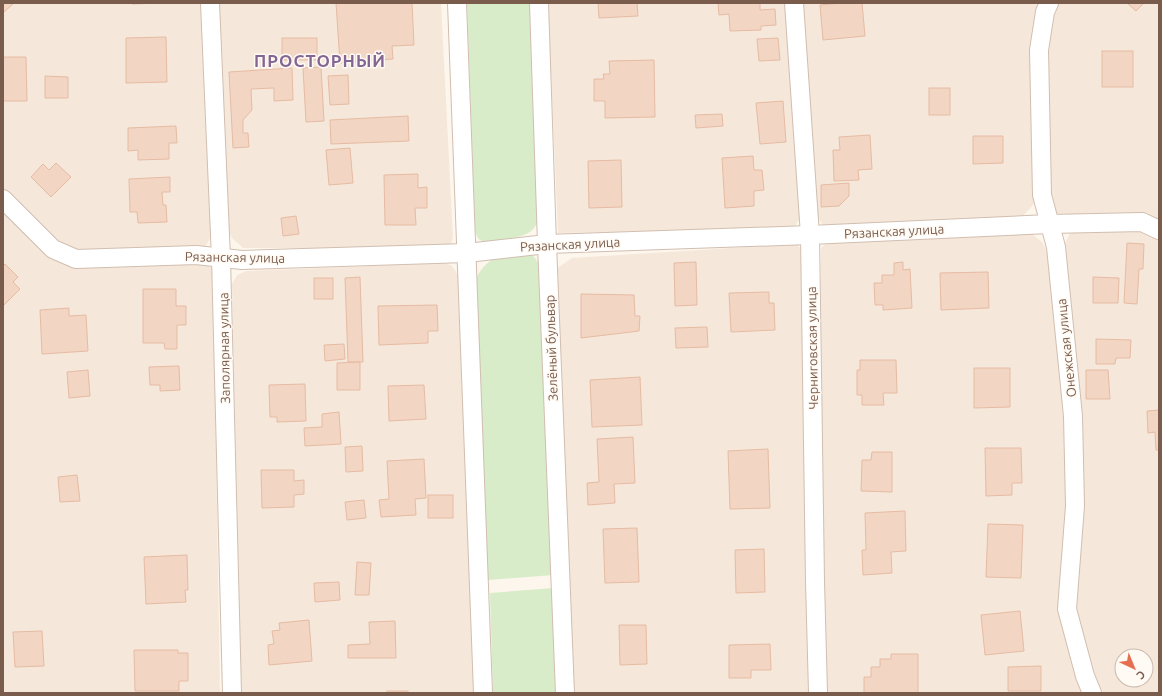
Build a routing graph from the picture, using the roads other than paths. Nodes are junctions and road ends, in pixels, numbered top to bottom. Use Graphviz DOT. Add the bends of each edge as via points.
graph roads {
  1 [pos="210,3"];
  2 [pos="457,3"];
  3 [pos="539,3"];
  4 [pos="794,3"];
  5 [pos="1049,3"];
  6 [pos="3,199"];
  7 [pos="1050,224"];
  8 [pos="1159,230"];
  9 [pos="810,235"];
  10 [pos="547,244"];
  11 [pos="466,253"];
  12 [pos="221,258"];
  13 [pos="232,693"];
  14 [pos="483,693"];
  15 [pos="565,693"];
  16 [pos="818,693"];
  17 [pos="1092,693"];
  1 -- 12 [label="street, Заполярная улица"];
  2 -- 11 [label="street"];
  3 -- 10 [label="street, Зелёный бульвар"];
  4 -- 9 [label="street, Черниговская улица"];
  5 -- 7 [label="street, Онежская улица" via="1045,12 1039,50 1042,195"];
  6 -- 12 [label="street, Рязанская улица" via="53,249 76,259 196,255"];
  7 -- 8 [label="street, Рязанская улица" via="1142,222"];
  7 -- 9 [label="street, Рязанская улица"];
  7 -- 17 [label="street, Онежская улица" via="1056,247 1073,416 1075,506 1067,609"];
  9 -- 10 [label="street, Рязанская улица"];
  9 -- 16 [label="street, Черниговская улица"];
  10 -- 11 [label="street, Рязанская улица"];
  10 -- 15 [label="street, Зелёный бульвар"];
  11 -- 12 [label="street, Рязанская улица" via="242,260"];
  11 -- 14 [label="street"];
  12 -- 13 [label="street, Заполярная улица"];
}
